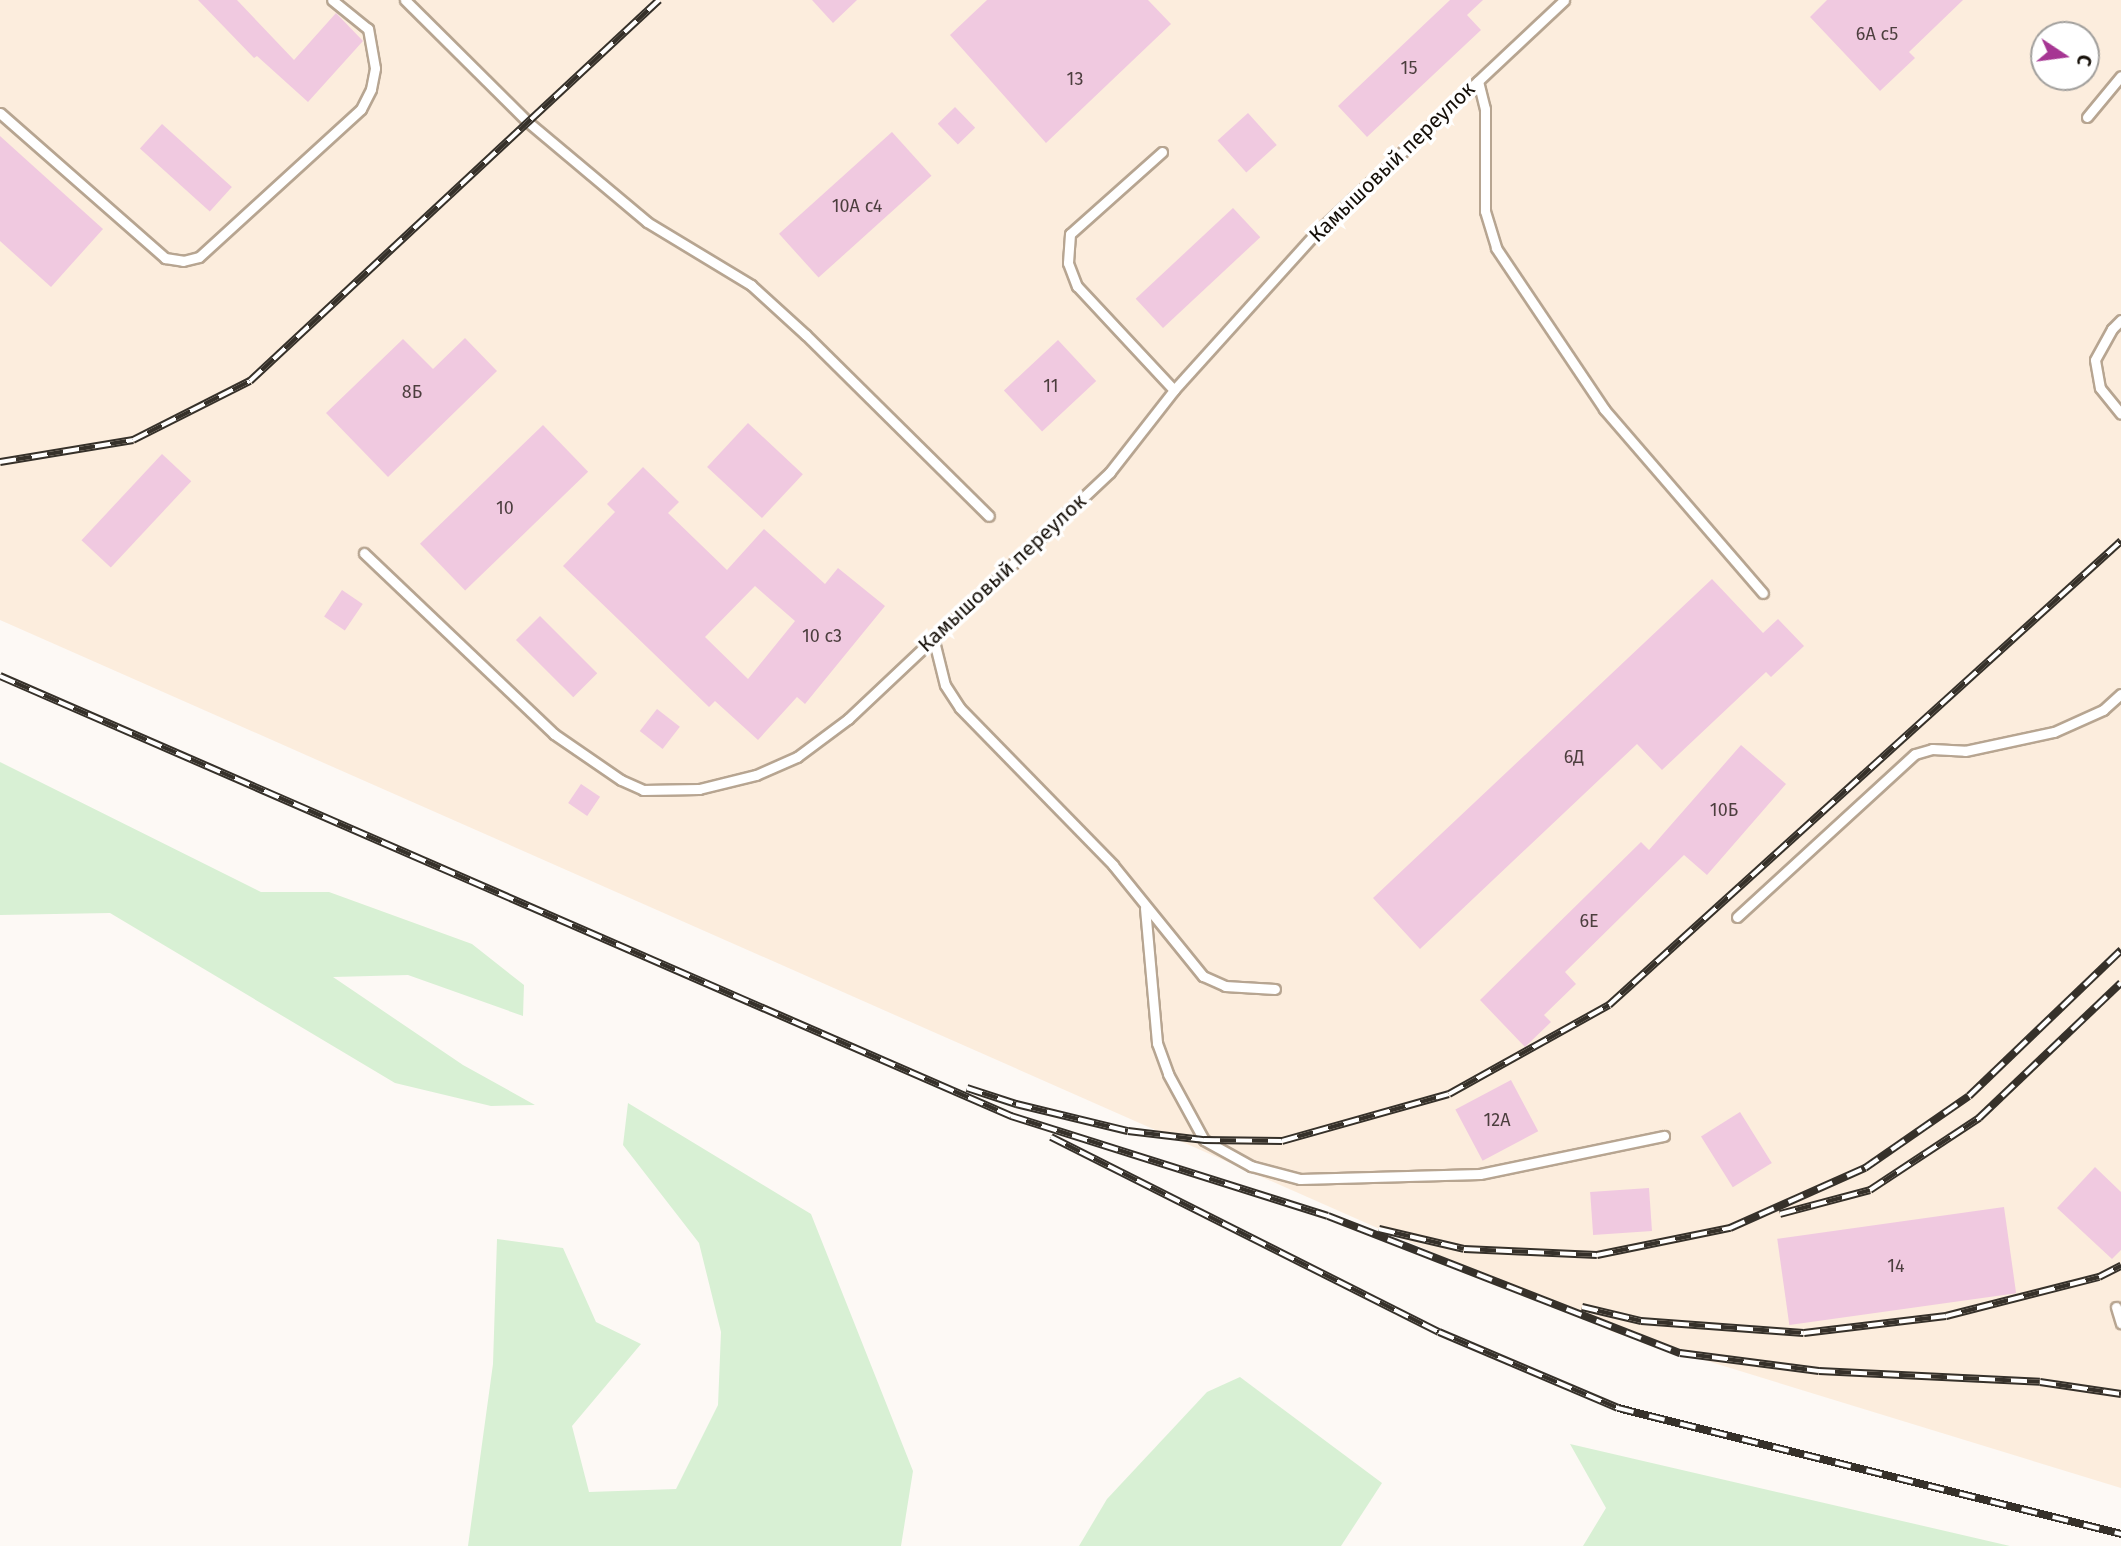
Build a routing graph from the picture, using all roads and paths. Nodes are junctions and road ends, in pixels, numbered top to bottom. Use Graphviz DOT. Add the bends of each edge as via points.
graph roads {
  1 [pos="332,0"];
  2 [pos="405,0"];
  3 [pos="1564,0"];
  4 [pos="2121,76"];
  5 [pos="1478,81"];
  6 [pos="0,113"];
  7 [pos="2087,117"];
  8 [pos="1163,152"];
  9 [pos="2121,320"];
  10 [pos="1174,390"];
  11 [pos="2121,414"];
  12 [pos="989,516"];
  13 [pos="364,553"];
  14 [pos="1763,593"];
  15 [pos="933,637"];
  16 [pos="2121,694"];
  17 [pos="1145,908"];
  18 [pos="1737,917"];
  19 [pos="1275,989"];
  20 [pos="1664,1136"];
  21 [pos="2116,1307"];
  22 [pos="2121,1323"];
  1 -- 6 [label="lane" via="368,29 375,68 361,109 199,257 183,261 164,258"];
  2 -- 12 [label="lane" via="528,122 647,222 751,285"];
  3 -- 5 [label="lane, Камышовый переулок"];
  4 -- 7 [label="lane"];
  5 -- 10 [label="lane, Камышовый переулок" via="1314,235"];
  5 -- 14 [label="lane" via="1485,109 1485,211 1496,248 1604,409"];
  8 -- 10 [label="lane" via="1070,234 1068,263 1077,286"];
  9 -- 11 [label="lane" via="2095,360 2100,388"];
  10 -- 15 [label="lane, Камышовый переулок" via="1110,472"];
  13 -- 15 [label="lane, Камышовый переулок" via="554,734 643,790 699,789 756,775 797,757 848,719"];
  15 -- 17 [label="lane" via="945,685 960,708 1113,864"];
  16 -- 18 [label="lane" via="2103,710 2054,732 1965,751 1932,749 1915,754"];
  17 -- 19 [label="lane" via="1203,976 1225,986"];
  17 -- 20 [label="lane" via="1157,1043 1168,1074 1204,1140 1251,1166 1300,1179 1480,1174"];
  21 -- 22 [label="lane"];
}
